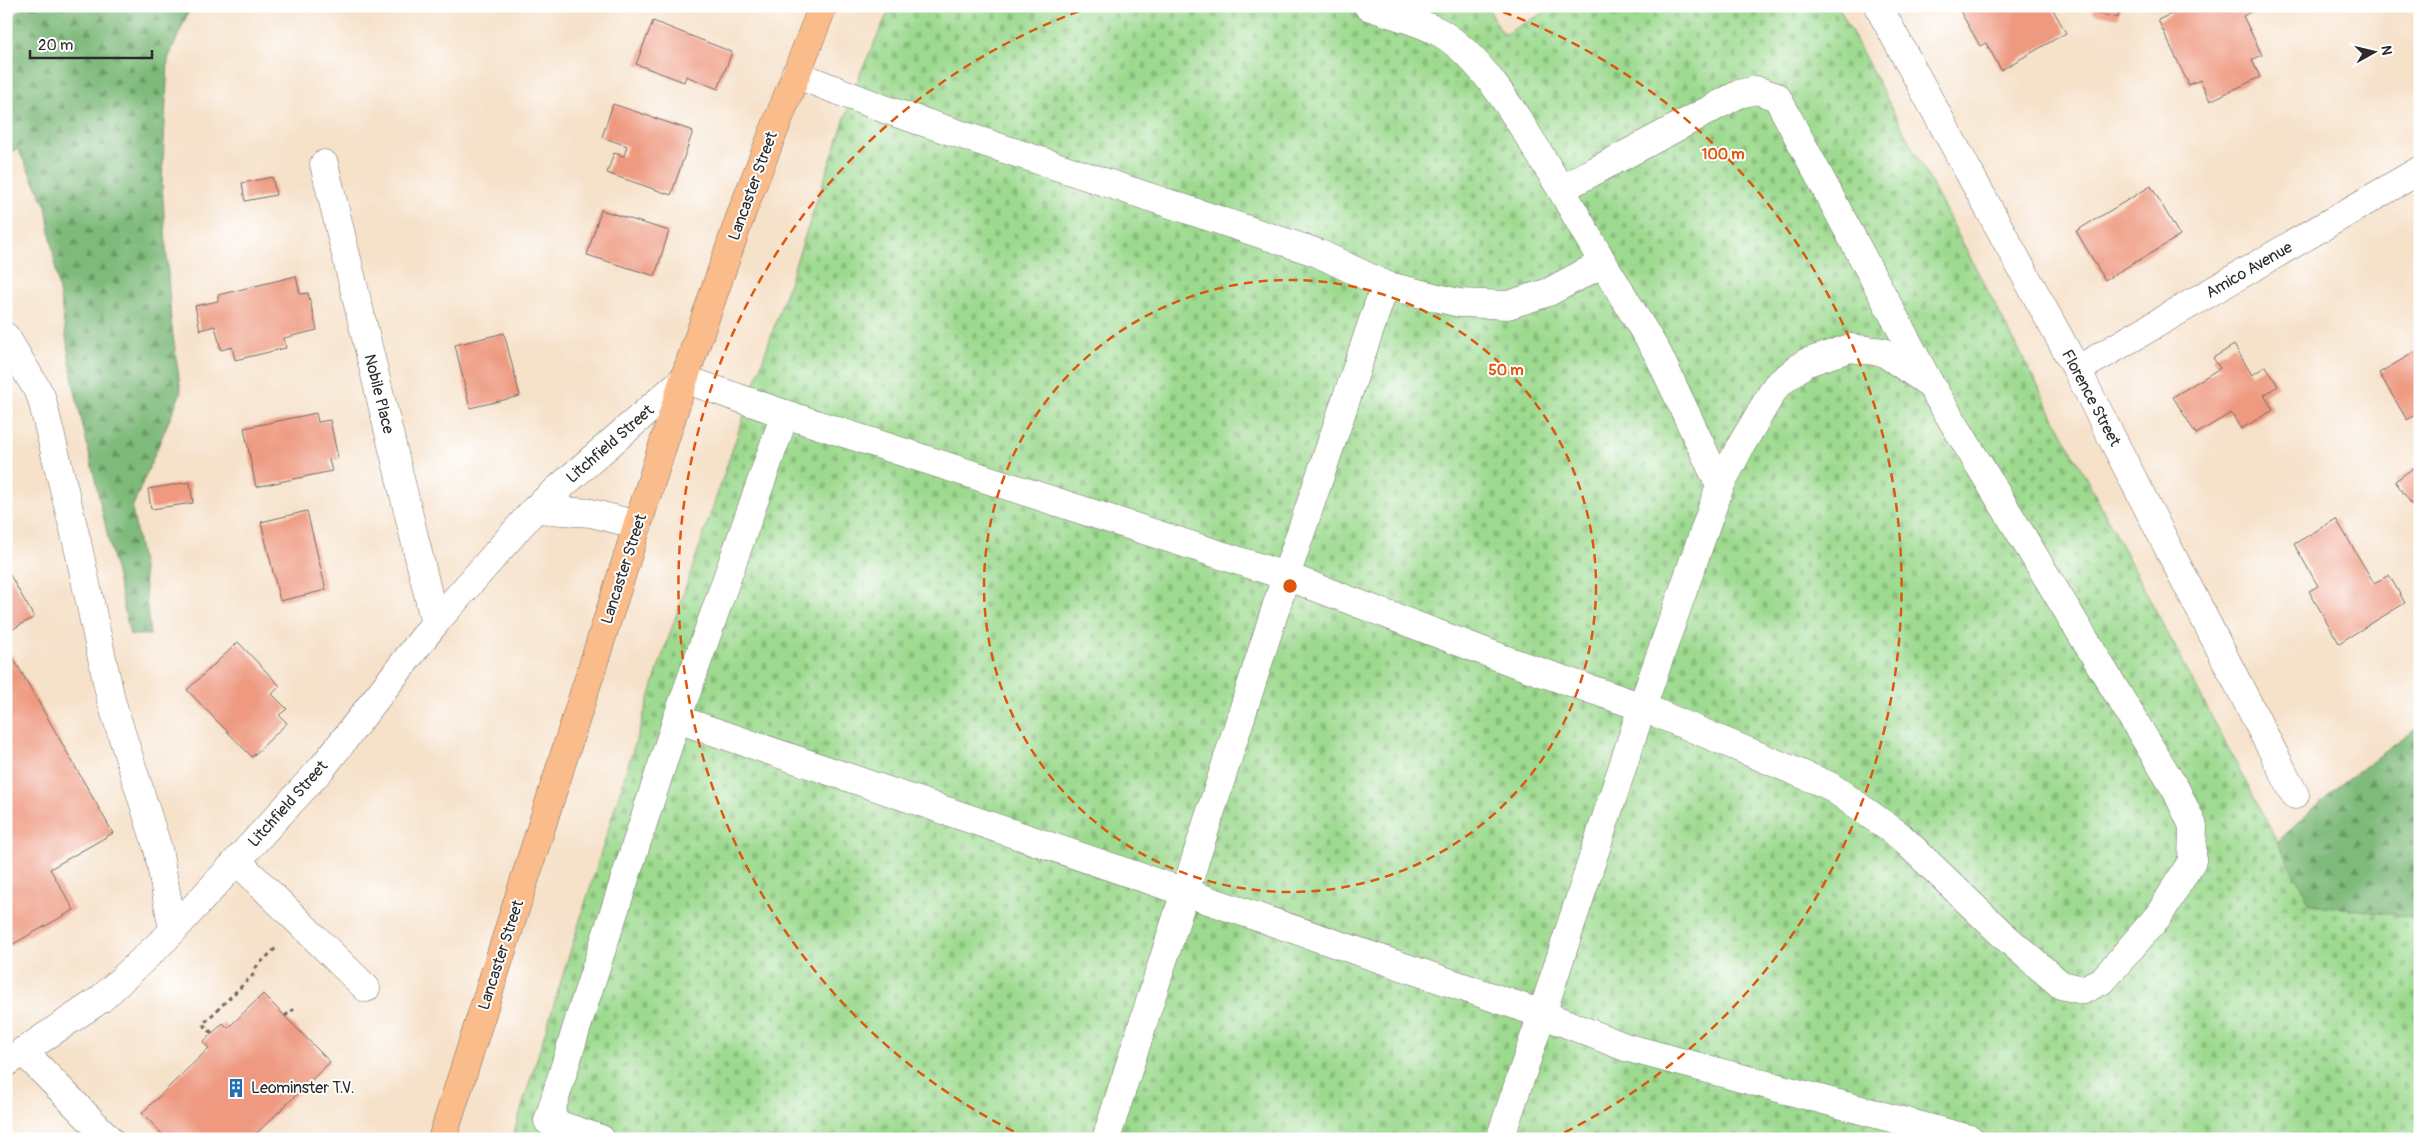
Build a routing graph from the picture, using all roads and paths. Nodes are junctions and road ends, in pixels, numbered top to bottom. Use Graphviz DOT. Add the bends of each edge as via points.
graph roads {
  1 [pos="823,6"];
  2 [pos="1368,6"];
  3 [pos="1878,6"];
  4 [pos="794,74"];
  5 [pos="324,164"];
  6 [pos="2420,170"];
  7 [pos="1561,190"];
  8 [pos="1602,263"];
  9 [pos="1385,285"];
  10 [pos="6,337"];
  11 [pos="2077,370"];
  12 [pos="684,379"];
  13 [pos="1930,384"];
  14 [pos="785,414"];
  15 [pos="1720,486"];
  16 [pos="535,509"];
  17 [pos="638,525"];
  18 [pos="1286,576"];
  19 [pos="435,623"];
  20 [pos="1642,707"];
  21 [pos="676,719"];
  22 [pos="2295,795"];
  23 [pos="237,861"];
  24 [pos="1184,890"];
  25 [pos="173,930"];
  26 [pos="257,971"];
  27 [pos="366,988"];
  28 [pos="294,1009"];
  29 [pos="1542,1014"];
  30 [pos="286,1016"];
  31 [pos="212,1033"];
  32 [pos="15,1057"];
  33 [pos="546,1130"];
  34 [pos="109,1139"];
  35 [pos="442,1139"];
  36 [pos="601,1139"];
  37 [pos="1106,1139"];
  38 [pos="1500,1139"];
  39 [pos="1970,1139"];
  1 -- 4 [label="main road, Lancaster Street"];
  2 -- 7 [label="street" via="1437,30 1459,46 1488,75"];
  3 -- 11 [label="street, Florence Street"];
  4 -- 9 [label="street" via="887,110 1318,253"];
  4 -- 12 [label="main road, Lancaster Street"];
  5 -- 19 [label="street, Nobile Place"];
  6 -- 11 [label="street, Amico Avenue"];
  7 -- 8 [label="street"];
  7 -- 13 [label="street" via="1739,94 1756,90 1777,97"];
  8 -- 9 [label="street" via="1549,292 1508,305 1459,303"];
  8 -- 15 [label="street" via="1658,354"];
  9 -- 18 [label="street"];
  10 -- 25 [label="street" via="41,396 111,700 158,849"];
  11 -- 22 [label="street, Florence Street"];
  12 -- 14 [label="street"];
  12 -- 16 [label="street, Litchfield Street"];
  12 -- 17 [label="main road, Lancaster Street"];
  13 -- 15 [label="street" via="1883,352 1850,348 1804,363 1776,386"];
  13 -- 20 [label="street" via="2176,790 2193,826 2192,861 2159,915 2103,980 2083,990 2061,985 2003,935 1900,836 1830,786"];
  14 -- 18 [label="street"];
  14 -- 21 [label="street"];
  15 -- 20 [label="street"];
  16 -- 17 [label="street" via="591,513"];
  16 -- 19 [label="street, Litchfield Street"];
  17 -- 35 [label="main road, Lancaster Street"];
  18 -- 20 [label="street" via="1512,662"];
  18 -- 24 [label="street"];
  19 -- 23 [label="street, Litchfield Street" via="322,768"];
  20 -- 29 [label="street"];
  21 -- 24 [label="street"];
  21 -- 33 [label="street" via="582,1007"];
  23 -- 25 [label="street, Litchfield Street"];
  23 -- 27 [label="street"];
  24 -- 29 [label="street"];
  24 -- 37 [label="street"];
  25 -- 32 [label="street, Litchfield Street" via="101,999"];
  26 -- 31 [label="path" via="204,1024"];
  28 -- 30 [label="path"];
  29 -- 38 [label="street"];
  29 -- 39 [label="street" via="1625,1048"];
  32 -- 34 [label="street"];
  33 -- 36 [label="street"];
}
